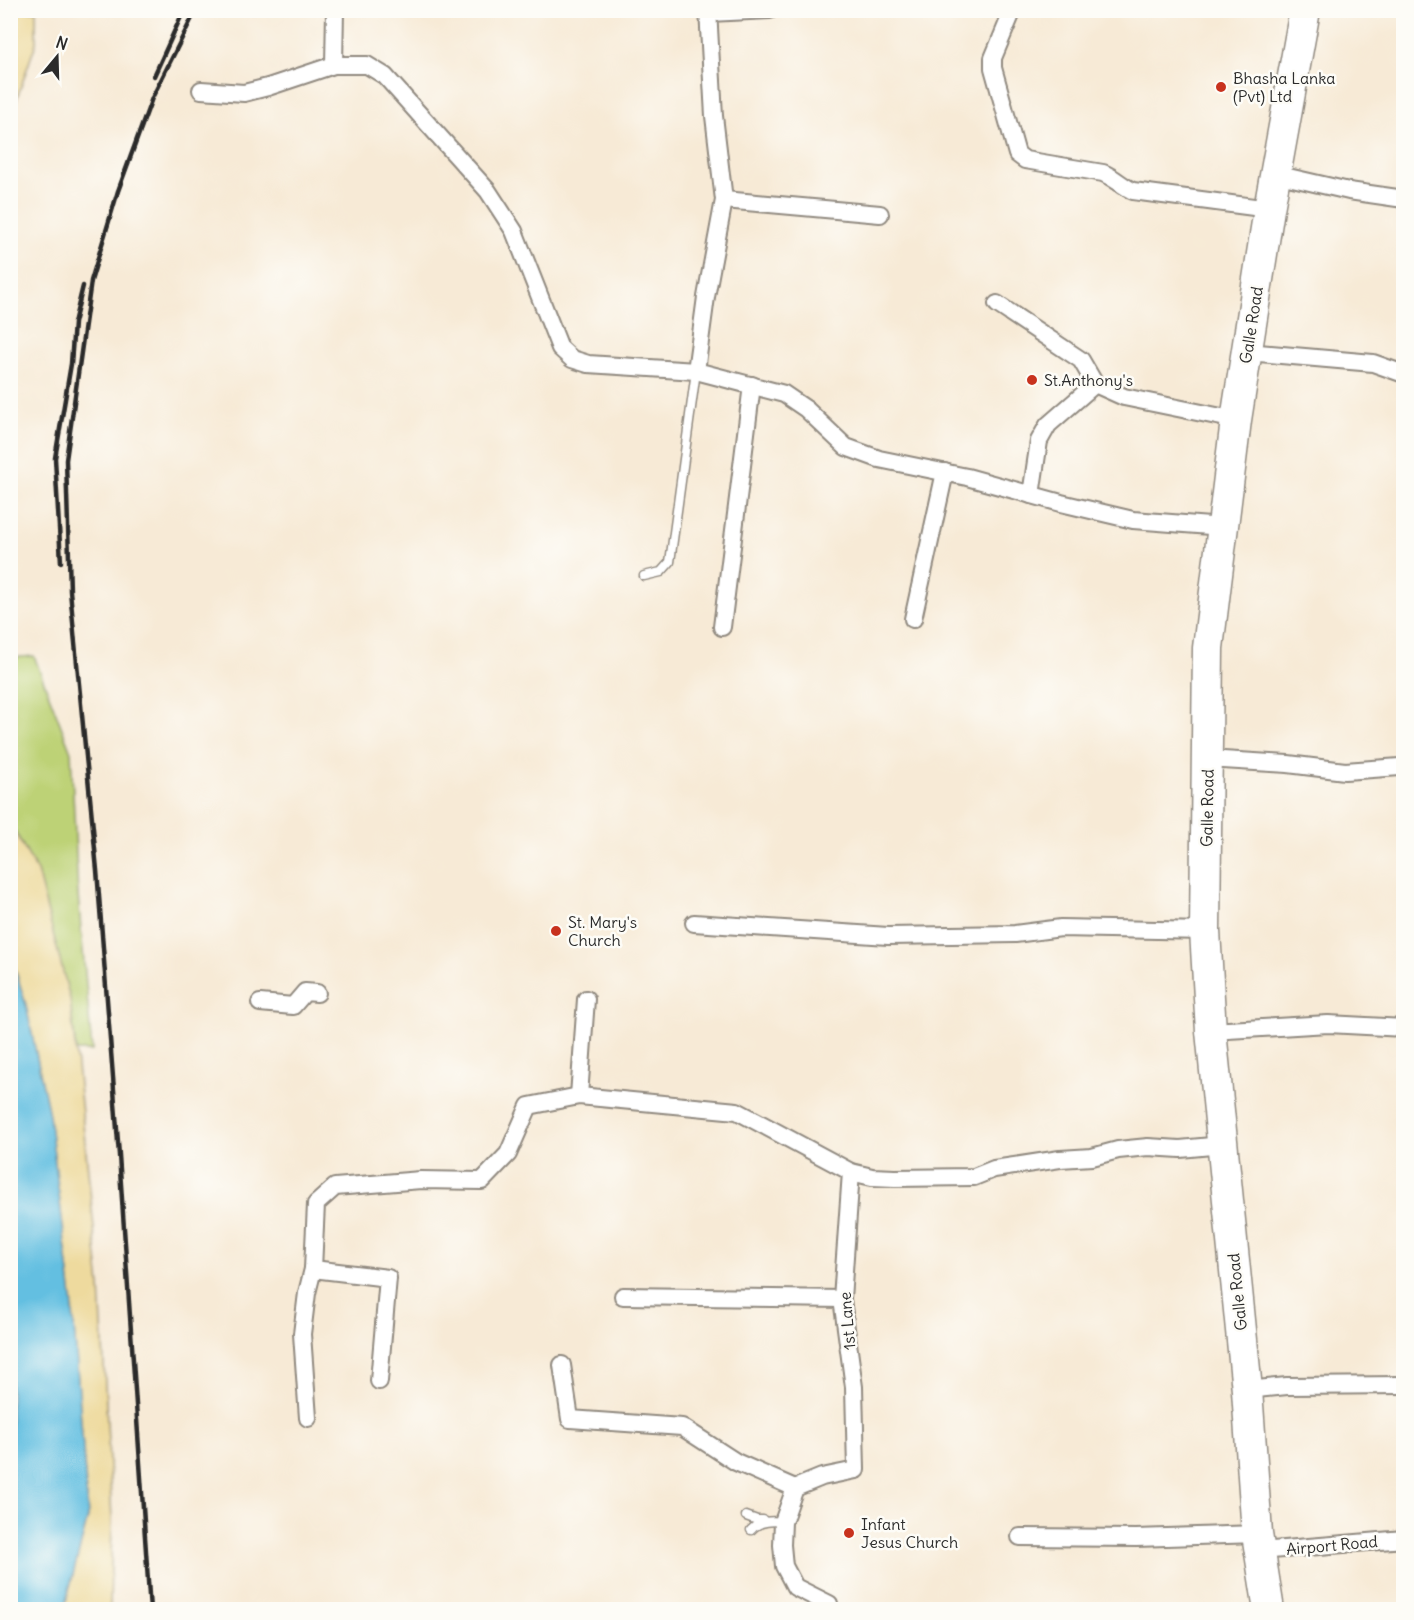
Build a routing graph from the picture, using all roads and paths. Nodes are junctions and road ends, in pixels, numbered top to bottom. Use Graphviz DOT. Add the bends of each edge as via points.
graph roads {
  1 [pos="335,10"];
  2 [pos="770,10"];
  3 [pos="1013,10"];
  4 [pos="1305,10"];
  5 [pos="708,11"];
  6 [pos="334,65"];
  7 [pos="201,90"];
  8 [pos="1275,174"];
  9 [pos="1404,199"];
  10 [pos="724,200"];
  11 [pos="1269,209"];
  12 [pos="880,214"];
  13 [pos="997,304"];
  14 [pos="1247,352"];
  15 [pos="696,371"];
  16 [pos="1404,375"];
  17 [pos="1095,384"];
  18 [pos="752,386"];
  19 [pos="1236,420"];
  20 [pos="945,472"];
  21 [pos="1030,495"];
  22 [pos="1223,527"];
  23 [pos="644,576"];
  24 [pos="913,620"];
  25 [pos="722,627"];
  26 [pos="1207,759"];
  27 [pos="1400,767"];
  28 [pos="694,923"];
  29 [pos="1205,931"];
  30 [pos="316,993"];
  31 [pos="586,999"];
  32 [pos="260,1003"];
  33 [pos="1404,1028"];
  34 [pos="1211,1031"];
  35 [pos="579,1096"];
  36 [pos="1222,1144"];
  37 [pos="851,1172"];
  38 [pos="313,1269"];
  39 [pos="623,1296"];
  40 [pos="842,1299"];
  41 [pos="562,1365"];
  42 [pos="379,1381"];
  43 [pos="1404,1385"];
  44 [pos="1247,1390"];
  45 [pos="308,1418"];
  46 [pos="795,1488"];
  47 [pos="746,1516"];
  48 [pos="776,1521"];
  49 [pos="751,1530"];
  50 [pos="1020,1538"];
  51 [pos="1404,1539"];
  52 [pos="1259,1543"];
  53 [pos="829,1610"];
  54 [pos="1269,1610"];
  1 -- 6 [label="street"];
  2 -- 5 [label="street"];
  3 -- 11 [label="street" via="993,58 993,68 1017,154 1025,160 1103,173 1133,191"];
  4 -- 8 [label="highway, Galle Road"];
  5 -- 10 [label="street"];
  6 -- 7 [label="street" via="244,93"];
  6 -- 15 [label="street" via="367,65 385,76 488,191 514,231 560,348 572,359 588,364"];
  8 -- 9 [label="street"];
  8 -- 11 [label="highway, Galle Road"];
  10 -- 12 [label="street"];
  10 -- 15 [label="street"];
  11 -- 14 [label="highway, Galle Road"];
  13 -- 17 [label="street" via="1081,360"];
  14 -- 16 [label="street" via="1373,363"];
  14 -- 19 [label="highway, Galle Road"];
  15 -- 18 [label="street"];
  15 -- 23 [label="lane" via="670,562 661,572"];
  17 -- 19 [label="street" via="1124,397"];
  17 -- 21 [label="street" via="1048,425 1039,441"];
  18 -- 20 [label="street" via="784,394 846,447 879,459"];
  18 -- 25 [label="street"];
  19 -- 22 [label="highway, Galle Road"];
  20 -- 21 [label="street"];
  20 -- 24 [label="street"];
  21 -- 22 [label="street" via="1133,520"];
  22 -- 26 [label="highway, Galle Road" via="1209,648"];
  26 -- 27 [label="street" via="1345,771"];
  26 -- 29 [label="highway, Galle Road"];
  28 -- 29 [label="street" via="888,936 1015,934 1061,928"];
  29 -- 34 [label="highway, Galle Road"];
  30 -- 32 [label="street" via="305,992 293,1006"];
  31 -- 35 [label="street"];
  33 -- 34 [label="street" via="1328,1024"];
  34 -- 36 [label="highway, Galle Road"];
  35 -- 37 [label="street" via="737,1111"];
  35 -- 38 [label="street" via="529,1106 508,1154 482,1181 421,1180 335,1187 316,1204"];
  36 -- 37 [label="street" via="1118,1150 994,1169 974,1177 883,1178"];
  36 -- 44 [label="highway, Galle Road"];
  37 -- 40 [label="street, 1st Lane"];
  38 -- 42 [label="street" via="388,1278"];
  38 -- 45 [label="street" via="302,1334"];
  39 -- 40 [label="street"];
  40 -- 46 [label="street, 1st Lane" via="854,1387 856,1470"];
  41 -- 46 [label="street" via="570,1419 682,1427 736,1462"];
  43 -- 44 [label="street"];
  44 -- 52 [label="highway, Galle Road"];
  46 -- 48 [label="street"];
  47 -- 48 [label="lane"];
  48 -- 49 [label="lane" via="755,1525"];
  48 -- 53 [label="street" via="784,1566 793,1585 829,1604"];
  50 -- 52 [label="street, Airport Road"];
  51 -- 52 [label="street, Airport Road"];
  52 -- 54 [label="highway, Galle Road"];
}
